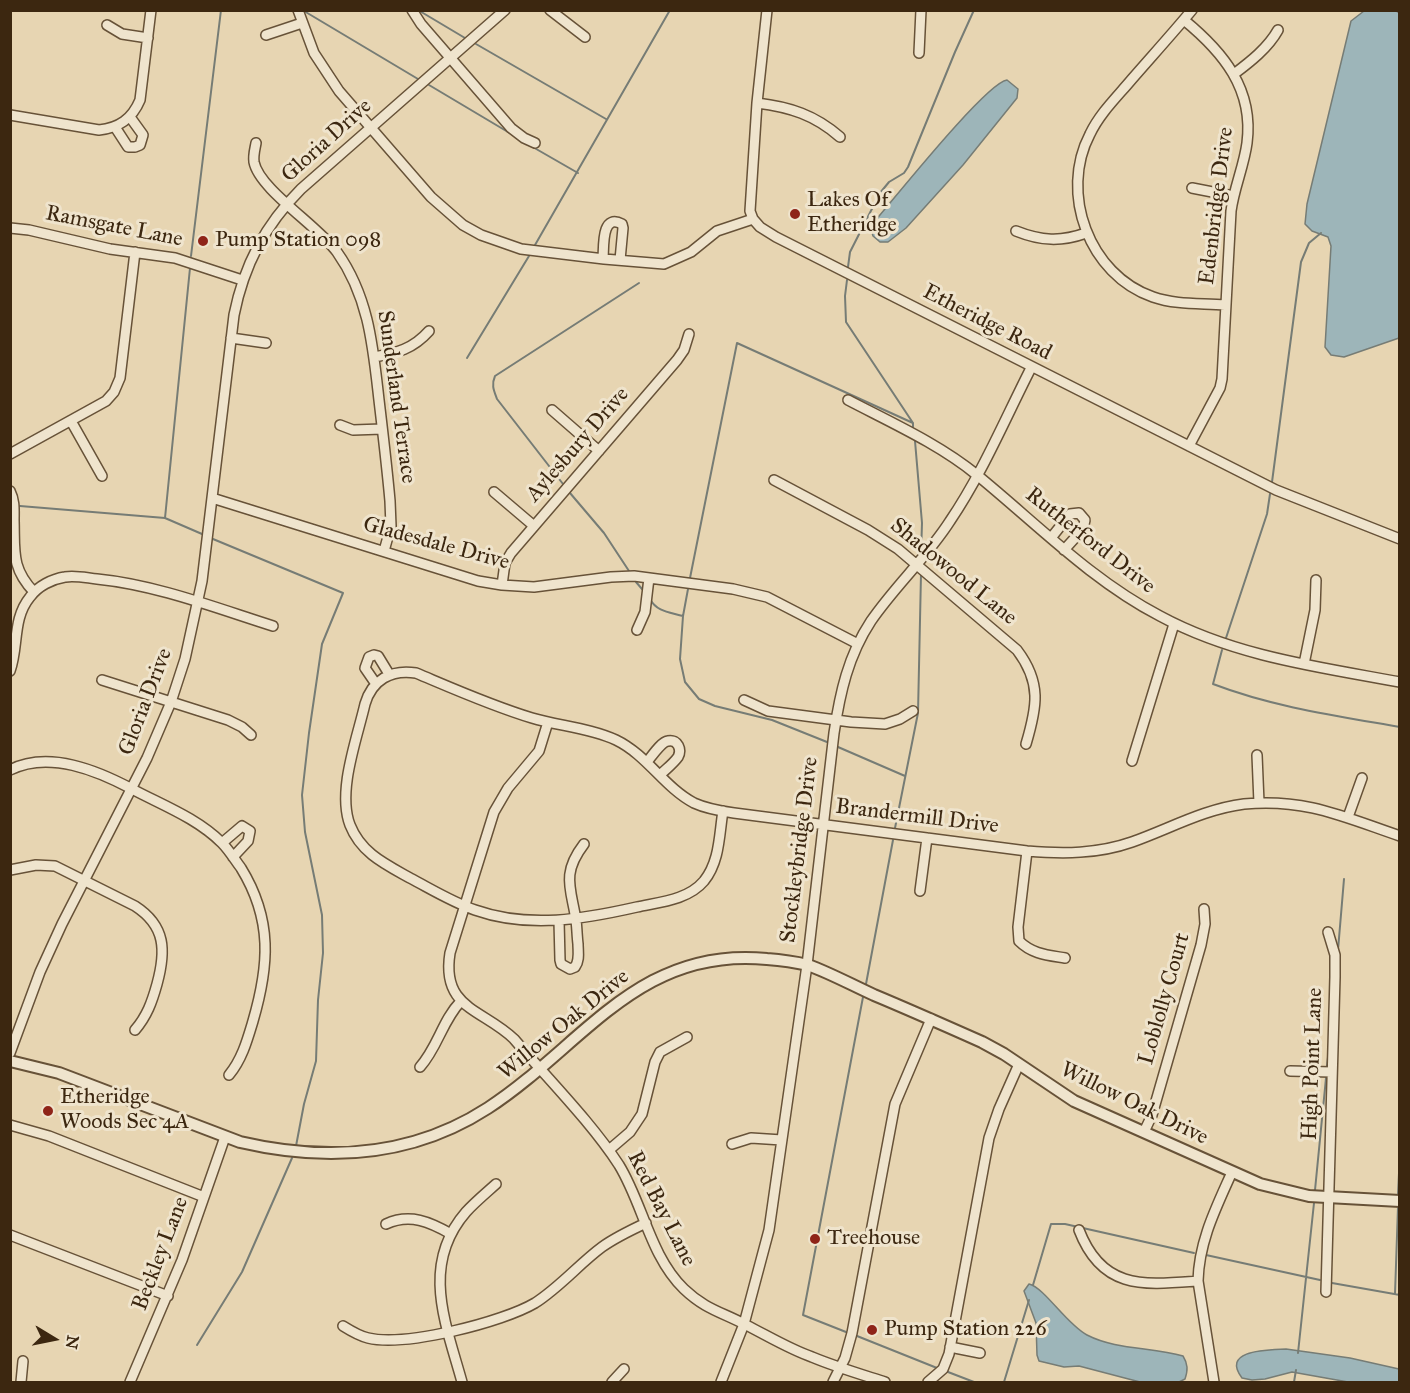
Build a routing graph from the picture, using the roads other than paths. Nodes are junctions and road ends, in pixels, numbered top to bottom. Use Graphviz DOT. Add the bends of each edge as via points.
graph roads {
  1 [pos="151,10"];
  2 [pos="298,10"];
  3 [pos="412,10"];
  4 [pos="505,10"];
  5 [pos="550,10"];
  6 [pos="766,10"];
  7 [pos="921,10"];
  8 [pos="1192,10"];
  9 [pos="1184,20"];
  10 [pos="302,23"];
  11 [pos="107,25"];
  12 [pos="1278,30"];
  13 [pos="266,35"];
  14 [pos="585,37"];
  15 [pos="148,38"];
  16 [pos="919,52"];
  17 [pos="451,58"];
  18 [pos="1233,74"];
  19 [pos="757,103"];
  20 [pos="10,116"];
  21 [pos="130,117"];
  22 [pos="115,127"];
  23 [pos="370,128"];
  24 [pos="840,137"];
  25 [pos="256,143"];
  26 [pos="535,143"];
  27 [pos="1192,188"];
  28 [pos="1233,196"];
  29 [pos="287,203"];
  30 [pos="753,219"];
  31 [pos="10,228"];
  32 [pos="1016,231"];
  33 [pos="1086,233"];
  34 [pos="135,252"];
  35 [pos="603,259"];
  36 [pos="620,260"];
  37 [pos="242,280"];
  38 [pos="1225,305"];
  39 [pos="429,331"];
  40 [pos="690,334"];
  41 [pos="231,338"];
  42 [pos="266,343"];
  43 [pos="374,357"];
  44 [pos="1031,368"];
  45 [pos="848,400"];
  46 [pos="552,410"];
  47 [pos="71,421"];
  48 [pos="340,425"];
  49 [pos="382,429"];
  50 [pos="1189,446"];
  51 [pos="599,451"];
  52 [pos="10,454"];
  53 [pos="977,475"];
  54 [pos="102,476"];
  55 [pos="774,480"];
  56 [pos="10,491"];
  57 [pos="494,492"];
  58 [pos="212,498"];
  59 [pos="534,526"];
  60 [pos="1051,538"];
  61 [pos="1400,539"];
  62 [pos="1065,550"];
  63 [pos="384,551"];
  64 [pos="918,564"];
  65 [pos="650,578"];
  66 [pos="1316,580"];
  67 [pos="502,585"];
  68 [pos="34,592"];
  69 [pos="199,603"];
  70 [pos="1174,624"];
  71 [pos="273,626"];
  72 [pos="638,630"];
  73 [pos="858,644"];
  74 [pos="1304,664"];
  75 [pos="10,671"];
  76 [pos="102,680"];
  77 [pos="1400,682"];
  78 [pos="744,700"];
  79 [pos="171,702"];
  80 [pos="913,711"];
  81 [pos="836,720"];
  82 [pos="548,722"];
  83 [pos="251,735"];
  84 [pos="1026,744"];
  85 [pos="1257,755"];
  86 [pos="1132,760"];
  87 [pos="647,762"];
  88 [pos="10,770"];
  89 [pos="660,775"];
  90 [pos="1362,778"];
  91 [pos="131,789"];
  92 [pos="1259,803"];
  93 [pos="723,812"];
  94 [pos="1348,817"];
  95 [pos="822,825"];
  96 [pos="1400,836"];
  97 [pos="927,838"];
  98 [pos="222,843"];
  99 [pos="584,844"];
  100 [pos="1027,851"];
  101 [pos="232,856"];
  102 [pos="10,870"];
  103 [pos="85,880"];
  104 [pos="920,891"];
  105 [pos="463,906"];
  106 [pos="1204,909"];
  107 [pos="576,920"];
  108 [pos="559,921"];
  109 [pos="1328,932"];
  110 [pos="1065,958"];
  111 [pos="807,965"];
  112 [pos="460,1001"];
  113 [pos="931,1019"];
  114 [pos="135,1030"];
  115 [pos="687,1037"];
  116 [pos="10,1053"];
  117 [pos="10,1061"];
  118 [pos="1019,1064"];
  119 [pos="420,1067"];
  120 [pos="539,1069"];
  121 [pos="1290,1071"];
  122 [pos="1332,1072"];
  123 [pos="229,1075"];
  124 [pos="10,1125"];
  125 [pos="1144,1132"];
  126 [pos="225,1137"];
  127 [pos="782,1140"];
  128 [pos="732,1144"];
  129 [pos="609,1150"];
  130 [pos="1232,1172"];
  131 [pos="496,1184"];
  132 [pos="204,1197"];
  133 [pos="1328,1198"];
  134 [pos="1400,1201"];
  135 [pos="646,1223"];
  136 [pos="386,1224"];
  137 [pos="1079,1230"];
  138 [pos="451,1234"];
  139 [pos="10,1235"];
  140 [pos="1198,1281"];
  141 [pos="1326,1292"];
  142 [pos="168,1296"];
  143 [pos="744,1324"];
  144 [pos="343,1326"];
  145 [pos="448,1331"];
  146 [pos="950,1347"];
  147 [pos="980,1353"];
  148 [pos="23,1360"];
  149 [pos="840,1367"];
  150 [pos="624,1369"];
  151 [pos="21,1383"];
  152 [pos="130,1383"];
  153 [pos="462,1383"];
  154 [pos="612,1383"];
  155 [pos="722,1383"];
  156 [pos="833,1383"];
  157 [pos="885,1383"];
  158 [pos="928,1383"];
  159 [pos="1214,1383"];
  1 -- 15 [label="street"];
  2 -- 10 [label="street"];
  3 -- 17 [label="street"];
  4 -- 17 [label="street, Gloria Drive"];
  5 -- 14 [label="street"];
  6 -- 19 [label="street"];
  7 -- 16 [label="street"];
  8 -- 9 [label="street"];
  9 -- 18 [label="street, Edenbridge Drive" via="1220,54"];
  9 -- 33 [label="street" via="1089,134 1078,182"];
  10 -- 13 [label="street"];
  10 -- 23 [label="street" via="323,68"];
  11 -- 15 [label="street" via="122,34"];
  12 -- 18 [label="street" via="1258,54"];
  15 -- 21 [label="street" via="140,100"];
  17 -- 23 [label="street, Gloria Drive"];
  17 -- 26 [label="street" via="511,128"];
  18 -- 28 [label="street, Edenbridge Drive" via="1245,101 1247,130 1244,160"];
  19 -- 24 [label="street" via="796,110 827,125"];
  19 -- 30 [label="street" via="750,203"];
  20 -- 22 [label="street" via="99,130"];
  21 -- 22 [label="street"];
  21 -- 22 [label="street" via="143,135 140,145 128,147"];
  23 -- 29 [label="street, Gloria Drive"];
  23 -- 35 [label="street" via="431,197 463,225 521,249"];
  25 -- 29 [label="street, Sunderland Terrace" via="258,172"];
  27 -- 28 [label="street"];
  28 -- 38 [label="street, Edenbridge Drive"];
  29 -- 37 [label="street, Gloria Drive" via="255,248"];
  29 -- 43 [label="street, Sunderland Terrace" via="330,244 350,273 368,318"];
  30 -- 36 [label="street" via="717,231 691,252 664,264"];
  30 -- 44 [label="street, Etheridge Road" via="776,237"];
  31 -- 34 [label="street, Ramsgate Lane"];
  32 -- 33 [label="street" via="1046,240"];
  33 -- 38 [label="street" via="1106,265 1135,289 1170,302"];
  34 -- 37 [label="street, Ramsgate Lane" via="175,258"];
  34 -- 47 [label="street" via="117,385 106,401"];
  35 -- 36 [label="street"];
  35 -- 36 [label="street" via="606,227 615,221 623,228"];
  37 -- 41 [label="street, Gloria Drive"];
  38 -- 50 [label="street, Edenbridge Drive" via="1220,388"];
  39 -- 43 [label="street" via="414,346"];
  40 -- 51 [label="street, Aylesbury Drive" via="677,360"];
  41 -- 42 [label="street"];
  41 -- 58 [label="street, Gloria Drive"];
  43 -- 49 [label="street, Sunderland Terrace"];
  44 -- 50 [label="street, Etheridge Road"];
  44 -- 53 [label="street, Stockleybridge Drive"];
  45 -- 53 [label="street, Rutherford Drive" via="922,438"];
  46 -- 51 [label="street"];
  47 -- 52 [label="street"];
  47 -- 54 [label="street"];
  48 -- 49 [label="street" via="353,430"];
  49 -- 63 [label="street, Sunderland Terrace" via="391,520"];
  50 -- 61 [label="street, Etheridge Road" via="1294,499"];
  51 -- 59 [label="street, Aylesbury Drive"];
  53 -- 60 [label="street, Rutherford Drive"];
  53 -- 64 [label="street, Stockleybridge Drive" via="952,519"];
  55 -- 64 [label="street, Shadowood Lane" via="868,530"];
  56 -- 68 [label="street" via="14,501 15,560 22,579"];
  57 -- 59 [label="street"];
  58 -- 63 [label="street, Gladesdale Drive"];
  58 -- 69 [label="street, Gloria Drive"];
  59 -- 67 [label="street, Aylesbury Drive" via="505,563"];
  60 -- 62 [label="street, Rutherford Drive"];
  60 -- 62 [label="street" via="1070,514 1082,515 1083,529"];
  62 -- 70 [label="street, Rutherford Drive" via="1106,584"];
  63 -- 67 [label="street, Gladesdale Drive"];
  64 -- 73 [label="street, Stockleybridge Drive"];
  64 -- 84 [label="street, Shadowood Lane" via="1010,642 1029,667 1036,703"];
  65 -- 67 [label="street, Gladesdale Drive" via="623,576 544,586"];
  65 -- 72 [label="street"];
  65 -- 73 [label="street, Gladesdale Drive" via="767,597"];
  66 -- 74 [label="street" via="1315,610"];
  68 -- 69 [label="street" via="55,579 75,577 143,586"];
  68 -- 75 [label="street" via="19,616"];
  69 -- 71 [label="street"];
  69 -- 79 [label="street, Gloria Drive"];
  70 -- 74 [label="street, Rutherford Drive" via="1237,648"];
  70 -- 86 [label="street"];
  73 -- 81 [label="street, Stockleybridge Drive" via="846,674"];
  74 -- 77 [label="street, Rutherford Drive"];
  76 -- 79 [label="street"];
  78 -- 81 [label="street" via="768,711"];
  79 -- 83 [label="street" via="233,722"];
  79 -- 91 [label="street, Gloria Drive"];
  80 -- 81 [label="street" via="885,724"];
  81 -- 95 [label="street, Stockleybridge Drive"];
  82 -- 87 [label="street, Brandermill Drive" via="610,737"];
  82 -- 105 [label="street" via="539,752 508,788 494,812"];
  82 -- 105 [label="street, Brandermill Drive" via="407,672 382,679 365,704 346,785 350,825 377,860"];
  85 -- 92 [label="street"];
  87 -- 89 [label="street, Brandermill Drive"];
  87 -- 89 [label="street" via="664,743 675,741 679,746 678,757"];
  88 -- 91 [label="street" via="33,764 74,766"];
  89 -- 93 [label="street, Brandermill Drive" via="693,802"];
  90 -- 94 [label="street"];
  91 -- 98 [label="street" via="192,820"];
  91 -- 103 [label="street, Gloria Drive"];
  92 -- 94 [label="street, Brandermill Drive" via="1304,805"];
  92 -- 100 [label="street, Brandermill Drive" via="1219,809 1114,847 1066,853"];
  93 -- 95 [label="street, Brandermill Drive"];
  93 -- 107 [label="street" via="715,861 695,889 677,898"];
  94 -- 96 [label="street, Brandermill Drive"];
  95 -- 97 [label="street, Brandermill Drive"];
  95 -- 111 [label="street, Stockleybridge Drive"];
  97 -- 100 [label="street, Brandermill Drive"];
  97 -- 104 [label="street"];
  98 -- 101 [label="street"];
  98 -- 101 [label="street" via="242,826 248,828 250,839"];
  99 -- 107 [label="street" via="574,859 569,880"];
  100 -- 110 [label="street" via="1018,941 1026,949"];
  101 -- 123 [label="street" via="256,897 264,930 266,966 244,1051"];
  102 -- 103 [label="street" via="43,865 61,868"];
  103 -- 114 [label="street" via="144,912 161,937 162,965 147,1013"];
  103 -- 116 [label="street, Gloria Drive" via="40,972"];
  105 -- 108 [label="street" via="513,918"];
  105 -- 112 [label="street" via="448,965"];
  106 -- 125 [label="street, Loblolly Court" via="1202,945"];
  107 -- 108 [label="street"];
  107 -- 108 [label="street" via="579,957 570,969 560,960"];
  109 -- 122 [label="street, High Point Lane" via="1335,954"];
  111 -- 113 [label="street, Willow Oak Drive"];
  111 -- 120 [label="street, Willow Oak Drive" via="767,959 718,960 670,973 616,1003"];
  111 -- 127 [label="street, Stockleybridge Drive"];
  112 -- 119 [label="street"];
  112 -- 120 [label="street, Red Bay Lane" via="507,1032"];
  113 -- 118 [label="street, Willow Oak Drive"];
  113 -- 149 [label="street" via="895,1104 852,1333"];
  115 -- 129 [label="street" via="660,1052 642,1114 630,1132"];
  117 -- 126 [label="street, Willow Oak Drive" via="68,1076"];
  118 -- 125 [label="street, Willow Oak Drive" via="1074,1101"];
  118 -- 146 [label="street" via="989,1138"];
  120 -- 126 [label="street, Willow Oak Drive" via="464,1122 387,1148 315,1154 271,1149"];
  120 -- 129 [label="street, Red Bay Lane"];
  121 -- 122 [label="street"];
  122 -- 133 [label="street, High Point Lane"];
  124 -- 132 [label="street" via="49,1136"];
  125 -- 130 [label="street, Willow Oak Drive"];
  126 -- 132 [label="street, Beckley Lane"];
  127 -- 128 [label="street" via="751,1138"];
  127 -- 143 [label="street, Stockleybridge Drive" via="770,1230"];
  129 -- 135 [label="street, Red Bay Lane"];
  130 -- 133 [label="street, Willow Oak Drive" via="1279,1190"];
  130 -- 140 [label="street" via="1205,1234"];
  131 -- 138 [label="street" via="464,1214"];
  132 -- 142 [label="street, Beckley Lane"];
  133 -- 134 [label="street, Willow Oak Drive"];
  133 -- 141 [label="street, High Point Lane"];
  135 -- 143 [label="street, Red Bay Lane" via="658,1252 684,1290 712,1311"];
  135 -- 145 [label="street" via="601,1248 535,1303 506,1316"];
  136 -- 138 [label="street" via="418,1219"];
  137 -- 140 [label="street" via="1089,1254 1124,1279 1146,1284"];
  138 -- 145 [label="street" via="442,1259 439,1288"];
  139 -- 142 [label="street"];
  140 -- 159 [label="street"];
  142 -- 152 [label="street, Beckley Lane"];
  143 -- 149 [label="street, Red Bay Lane" via="785,1346"];
  143 -- 155 [label="street, Stockleybridge Drive"];
  144 -- 145 [label="street" via="365,1337 391,1340"];
  145 -- 153 [label="street"];
  146 -- 147 [label="street"];
  146 -- 158 [label="street" via="943,1369"];
  148 -- 151 [label="street"];
  149 -- 156 [label="street"];
  149 -- 157 [label="street, Red Bay Lane"];
  150 -- 154 [label="street"];
}
